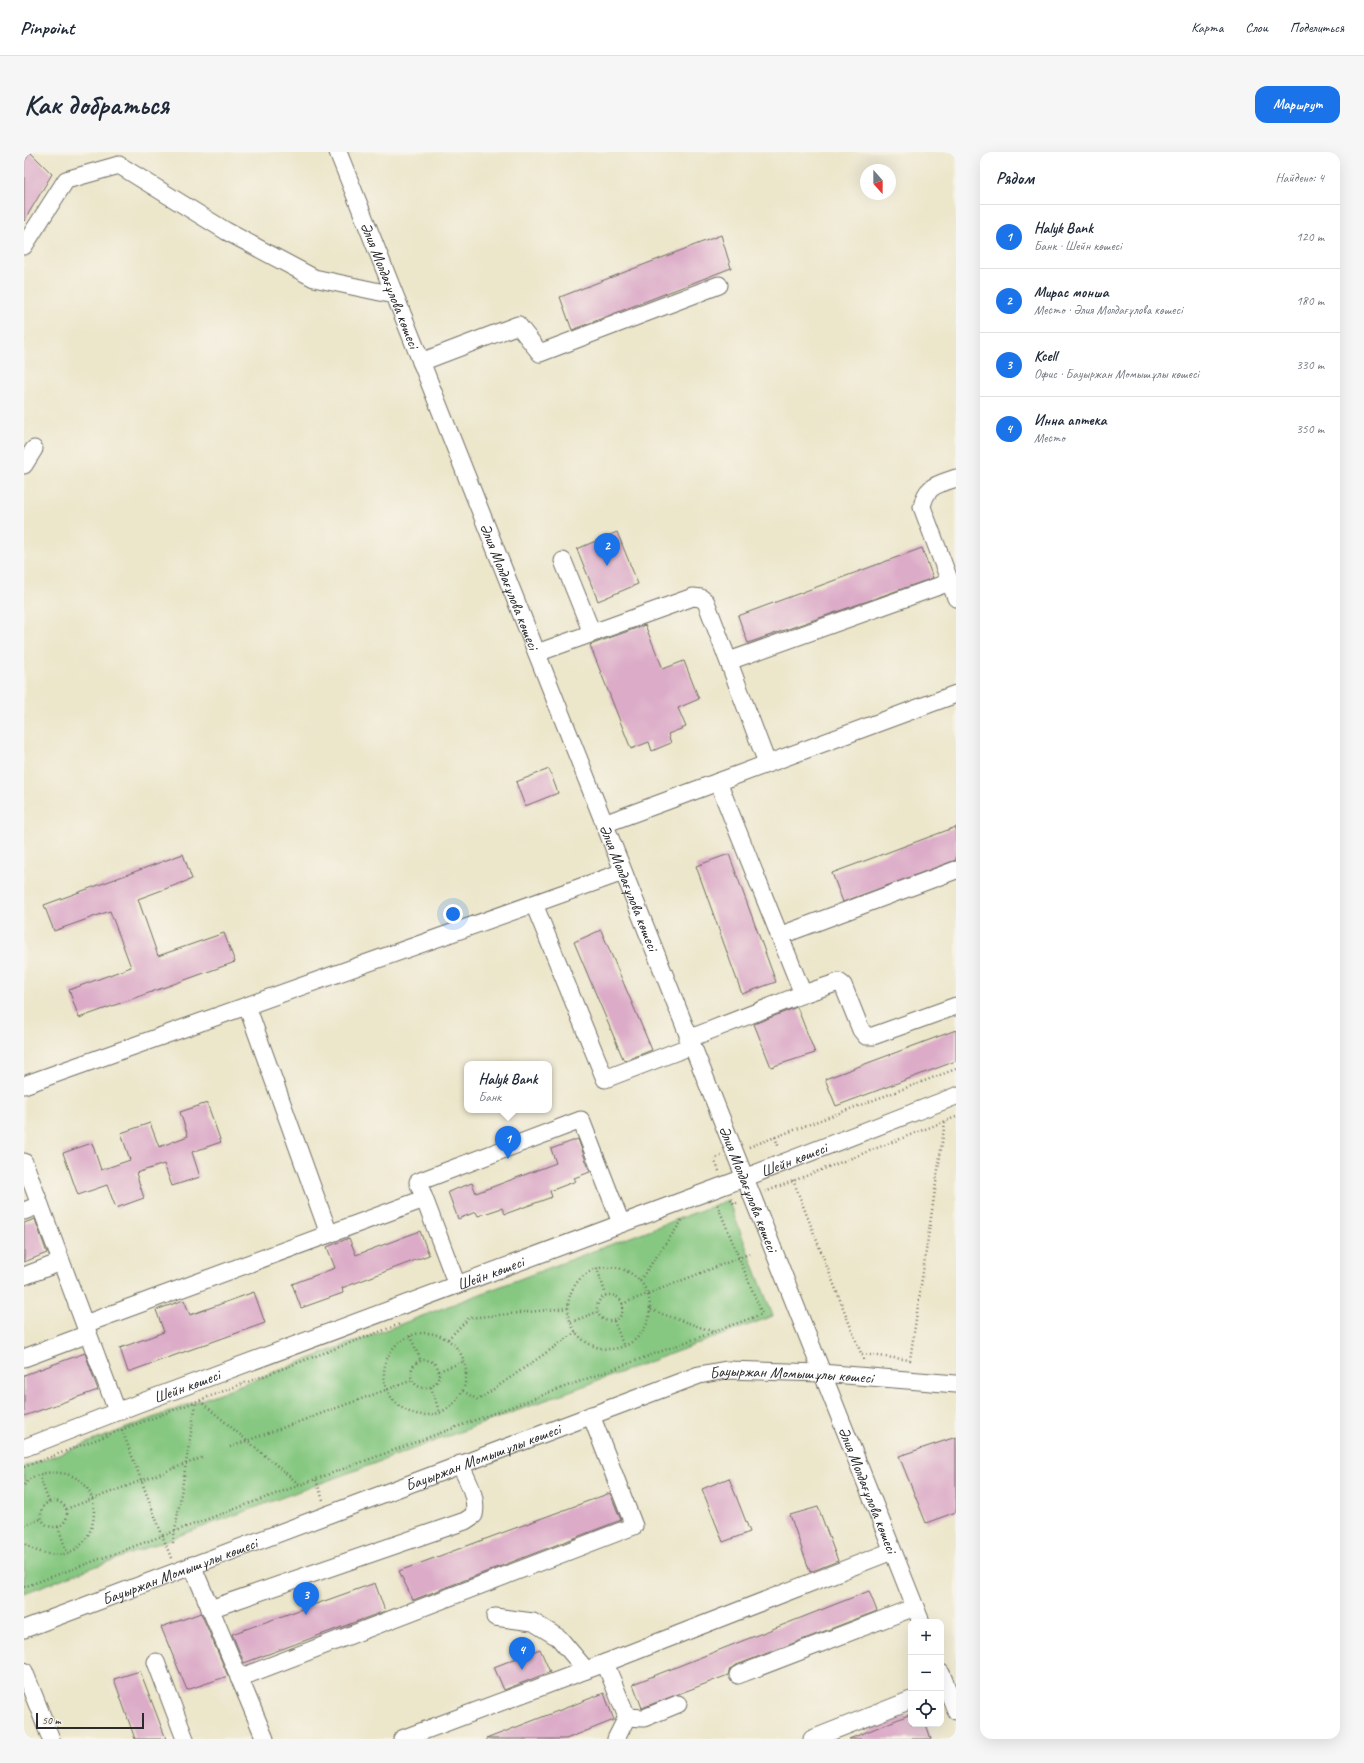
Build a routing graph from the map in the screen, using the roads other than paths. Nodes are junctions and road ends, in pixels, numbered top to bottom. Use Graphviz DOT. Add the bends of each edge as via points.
graph roads {
  1 [pos="338,152"];
  2 [pos="24,246"];
  3 [pos="719,285"];
  4 [pos="394,295"];
  5 [pos="421,362"];
  6 [pos="34,449"];
  7 [pos="24,465"];
  8 [pos="956,478"];
  9 [pos="563,561"];
  10 [pos="950,582"];
  11 [pos="956,598"];
  12 [pos="592,633"];
  13 [pos="537,653"];
  14 [pos="729,661"];
  15 [pos="956,694"];
  16 [pos="767,763"];
  17 [pos="718,782"];
  18 [pos="604,824"];
  19 [pos="956,870"];
  20 [pos="623,872"];
  21 [pos="534,904"];
  22 [pos="779,936"];
  23 [pos="803,994"];
  24 [pos="247,1006"];
  25 [pos="956,1006"];
  26 [pos="690,1042"];
  27 [pos="24,1085"];
  28 [pos="956,1096"];
  29 [pos="24,1162"];
  30 [pos="744,1178"];
  31 [pos="424,1199"];
  32 [pos="40,1205"];
  33 [pos="24,1211"];
  34 [pos="622,1224"];
  35 [pos="329,1234"];
  36 [pos="61,1262"];
  37 [pos="24,1276"];
  38 [pos="457,1285"];
  39 [pos="87,1329"];
  40 [pos="24,1358"];
  41 [pos="821,1374"];
  42 [pos="956,1384"];
  43 [pos="117,1411"];
  44 [pos="591,1415"];
  45 [pos="24,1448"];
  46 [pos="460,1464"];
  47 [pos="892,1551"];
  48 [pos="192,1565"];
  49 [pos="210,1609"];
  50 [pos="918,1614"];
  51 [pos="495,1617"];
  52 [pos="24,1629"];
  53 [pos="156,1662"];
  54 [pos="605,1663"];
  55 [pos="586,1670"];
  56 [pos="24,1671"];
  57 [pos="738,1675"];
  58 [pos="239,1678"];
  59 [pos="944,1685"];
  60 [pos="908,1701"];
  61 [pos="678,1704"];
  62 [pos="956,1711"];
  63 [pos="627,1717"];
  64 [pos="51,1739"];
  65 [pos="185,1739"];
  66 [pos="265,1739"];
  67 [pos="402,1739"];
  68 [pos="616,1739"];
  69 [pos="812,1739"];
  1 -- 4 [label="street, Әлия Молдағұлова көшесі"];
  2 -- 4 [label="street" via="66,180 119,164 226,231 314,278"];
  3 -- 5 [label="street" via="540,353 518,325"];
  4 -- 5 [label="street, Әлия Молдағұлова көшесі"];
  5 -- 13 [label="street, Әлия Молдағұлова көшесі"];
  6 -- 7 [label="street"];
  8 -- 10 [label="street" via="933,487 924,495 922,507"];
  9 -- 12 [label="street"];
  10 -- 11 [label="street"];
  10 -- 14 [label="street"];
  12 -- 13 [label="street"];
  12 -- 14 [label="street" via="693,597 701,598 706,602"];
  13 -- 18 [label="street, Әлия Молдағұлова көшесі"];
  14 -- 16 [label="street"];
  15 -- 16 [label="street"];
  16 -- 17 [label="street"];
  17 -- 18 [label="street"];
  17 -- 22 [label="street"];
  18 -- 20 [label="street, Әлия Молдағұлова көшесі"];
  19 -- 22 [label="street"];
  20 -- 21 [label="street"];
  20 -- 26 [label="street, Әлия Молдағұлова көшесі"];
  21 -- 24 [label="street"];
  21 -- 26 [label="street" via="605,1079"];
  22 -- 23 [label="street"];
  23 -- 25 [label="street" via="839,982 866,1036 873,1036"];
  23 -- 26 [label="street"];
  24 -- 27 [label="street"];
  24 -- 35 [label="street"];
  26 -- 30 [label="street, Әлия Молдағұлова көшесі"];
  28 -- 30 [label="street, Шейн көшесі"];
  29 -- 32 [label="street"];
  30 -- 34 [label="street, Шейн көшесі"];
  30 -- 41 [label="street, Әлия Молдағұлова көшесі"];
  31 -- 34 [label="street" via="418,1182 581,1120"];
  31 -- 35 [label="street"];
  31 -- 38 [label="street"];
  32 -- 33 [label="street"];
  32 -- 36 [label="street"];
  34 -- 38 [label="street, Шейн көшесі"];
  35 -- 39 [label="street"];
  36 -- 37 [label="street"];
  36 -- 39 [label="street"];
  38 -- 43 [label="street, Шейн көшесі"];
  39 -- 40 [label="street"];
  39 -- 43 [label="street"];
  41 -- 42 [label="street, Бауыржан Момышұлы көшесі"];
  41 -- 44 [label="street, Бауыржан Момышұлы көшесі" via="726,1370 674,1383"];
  41 -- 47 [label="street, Әлия Молдағұлова көшесі"];
  43 -- 45 [label="street, Шейн көшесі"];
  44 -- 46 [label="street, Бауыржан Момышұлы көшесі"];
  44 -- 58 [label="street" via="634,1526"];
  46 -- 48 [label="street, Бауыржан Момышұлы көшесі"];
  46 -- 49 [label="street" via="476,1507 474,1515 465,1521"];
  47 -- 50 [label="street, Әлия Молдағұлова көшесі"];
  47 -- 54 [label="street"];
  48 -- 49 [label="street"];
  48 -- 52 [label="street, Бауыржан Момышұлы көшесі"];
  49 -- 58 [label="street"];
  50 -- 57 [label="street"];
  51 -- 55 [label="street" via="533,1622 559,1638"];
  53 -- 65 [label="street"];
  54 -- 55 [label="street"];
  54 -- 63 [label="street"];
  55 -- 67 [label="street"];
  56 -- 64 [label="street"];
  58 -- 66 [label="street"];
  59 -- 62 [label="street"];
  60 -- 69 [label="street"];
  61 -- 63 [label="street" via="644,1718"];
  63 -- 68 [label="street"];
}
